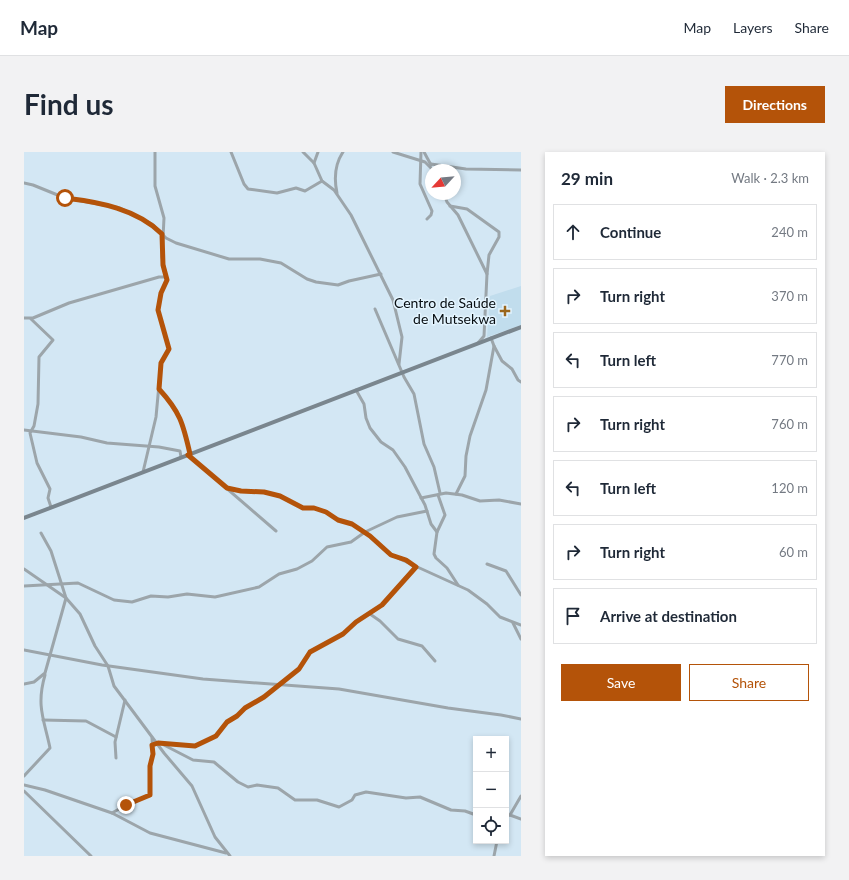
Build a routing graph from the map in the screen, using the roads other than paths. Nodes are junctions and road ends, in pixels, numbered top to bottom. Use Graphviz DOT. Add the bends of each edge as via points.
graph roads {
  1 [pos="155,152"];
  2 [pos="231,152"];
  3 [pos="303,152"];
  4 [pos="318,152"];
  5 [pos="343,152"];
  6 [pos="393,152"];
  7 [pos="421,152"];
  8 [pos="424,152"];
  9 [pos="421,161"];
  10 [pos="314,163"];
  11 [pos="425,164"];
  12 [pos="431,164"];
  13 [pos="461,168"];
  14 [pos="521,170"];
  15 [pos="322,181"];
  16 [pos="24,183"];
  17 [pos="337,195"];
  18 [pos="447,200"];
  19 [pos="450,206"];
  20 [pos="427,219"];
  21 [pos="162,234"];
  22 [pos="381,274"];
  23 [pos="487,274"];
  24 [pos="166,277"];
  25 [pos="375,309"];
  26 [pos="24,318"];
  27 [pos="30,319"];
  28 [pos="521,327"];
  29 [pos="484,336"];
  30 [pos="490,339"];
  31 [pos="478,343"];
  32 [pos="494,346"];
  33 [pos="399,364"];
  34 [pos="403,375"];
  35 [pos="521,382"];
  36 [pos="159,389"];
  37 [pos="356,390"];
  38 [pos="24,430"];
  39 [pos="32,430"];
  40 [pos="149,446"];
  41 [pos="189,454"];
  42 [pos="181,457"];
  43 [pos="143,472"];
  44 [pos="227,488"];
  45 [pos="439,494"];
  46 [pos="456,494"];
  47 [pos="421,498"];
  48 [pos="521,504"];
  49 [pos="50,508"];
  50 [pos="427,511"];
  51 [pos="24,518"];
  52 [pos="276,531"];
  53 [pos="365,532"];
  54 [pos="437,532"];
  55 [pos="41,533"];
  56 [pos="487,564"];
  57 [pos="416,567"];
  58 [pos="24,569"];
  59 [pos="46,584"];
  60 [pos="61,584"];
  61 [pos="24,586"];
  62 [pos="460,586"];
  63 [pos="521,596"];
  64 [pos="66,598"];
  65 [pos="370,614"];
  66 [pos="513,623"];
  67 [pos="521,625"];
  68 [pos="521,639"];
  69 [pos="24,650"];
  70 [pos="51,654"];
  71 [pos="435,661"];
  72 [pos="108,666"];
  73 [pos="46,673"];
  74 [pos="24,684"];
  75 [pos="280,685"];
  76 [pos="125,700"];
  77 [pos="521,719"];
  78 [pos="43,720"];
  79 [pos="151,736"];
  80 [pos="116,737"];
  81 [pos="156,743"];
  82 [pos="162,744"];
  83 [pos="152,745"];
  84 [pos="116,758"];
  85 [pos="24,776"];
  86 [pos="24,785"];
  87 [pos="24,791"];
  88 [pos="521,796"];
  89 [pos="112,813"];
  90 [pos="473,814"];
  91 [pos="510,815"];
  92 [pos="521,819"];
  93 [pos="496,844"];
  94 [pos="226,853"];
  95 [pos="91,856"];
  96 [pos="230,856"];
  97 [pos="494,856"];
  1 -- 21 [label="street" via="155,184 164,218"];
  2 -- 15 [label="street" via="244,184 250,190 277,193 296,188 305,191"];
  3 -- 10 [label="street"];
  4 -- 10 [label="street"];
  5 -- 17 [label="street" via="336,167"];
  6 -- 9 [label="street"];
  7 -- 9 [label="street"];
  8 -- 12 [label="street"];
  9 -- 11 [label="street"];
  9 -- 20 [label="street" via="420,184 432,211"];
  10 -- 15 [label="street"];
  13 -- 14 [label="street"];
  15 -- 17 [label="street"];
  16 -- 21 [label="street" via="65,198 120,208 152,224"];
  17 -- 22 [label="street" via="351,215"];
  18 -- 19 [label="street"];
  19 -- 23 [label="street" via="458,215"];
  19 -- 23 [label="street" via="467,209 499,232 489,255"];
  21 -- 22 [label="street" via="176,243 212,255 281,263 307,279 325,284 338,285"];
  21 -- 24 [label="street"];
  22 -- 33 [label="street" via="393,300 402,337"];
  23 -- 29 [label="street"];
  24 -- 27 [label="street" via="75,302"];
  24 -- 36 [label="street" via="167,282 161,293 158,310 169,349 161,363"];
  25 -- 33 [label="street"];
  26 -- 27 [label="street"];
  27 -- 39 [label="street" via="53,340 39,357 38,404"];
  28 -- 30 [label="street"];
  29 -- 30 [label="street"];
  29 -- 31 [label="street"];
  30 -- 31 [label="street"];
  30 -- 32 [label="street"];
  31 -- 34 [label="street"];
  32 -- 35 [label="street" via="502,361 512,369"];
  32 -- 46 [label="street" via="486,390 470,436 465,476"];
  33 -- 34 [label="street"];
  34 -- 37 [label="street" via="397,374"];
  34 -- 45 [label="street" via="414,394 424,444 434,467"];
  36 -- 40 [label="street"];
  36 -- 41 [label="street" via="180,417"];
  37 -- 41 [label="street"];
  37 -- 47 [label="street" via="364,404 370,428 381,442 396,454"];
  38 -- 39 [label="street"];
  39 -- 40 [label="street" via="107,443"];
  39 -- 49 [label="street" via="30,433 37,463 50,489"];
  40 -- 42 [label="street" via="180,451"];
  40 -- 43 [label="street"];
  41 -- 42 [label="street"];
  41 -- 44 [label="street"];
  42 -- 43 [label="street"];
  43 -- 49 [label="street"];
  44 -- 52 [label="street"];
  44 -- 53 [label="street" via="280,496 303,508 326,512"];
  45 -- 46 [label="street"];
  45 -- 47 [label="street"];
  45 -- 54 [label="street" via="445,515"];
  46 -- 48 [label="street" via="480,501 499,500"];
  47 -- 50 [label="street"];
  49 -- 51 [label="street"];
  50 -- 53 [label="street" via="397,517"];
  50 -- 54 [label="street"];
  53 -- 57 [label="street" via="387,553"];
  53 -- 60 [label="street" via="351,542 327,547 312,561 279,574 258,587 215,597 187,594 151,596 132,602 114,600 78,583"];
  54 -- 62 [label="street" via="434,543 435,556"];
  55 -- 60 [label="street" via="51,550"];
  56 -- 63 [label="street" via="506,571"];
  57 -- 62 [label="street"];
  57 -- 65 [label="street" via="382,605"];
  58 -- 59 [label="street"];
  59 -- 60 [label="street"];
  59 -- 61 [label="street"];
  59 -- 64 [label="street"];
  60 -- 64 [label="street"];
  62 -- 66 [label="street" via="483,601 500,617"];
  64 -- 70 [label="street"];
  64 -- 72 [label="street" via="80,614"];
  65 -- 71 [label="street" via="398,639 422,646"];
  65 -- 75 [label="street" via="343,634 310,652 299,669"];
  66 -- 67 [label="street"];
  66 -- 68 [label="street"];
  69 -- 70 [label="street"];
  70 -- 72 [label="street"];
  70 -- 73 [label="street"];
  72 -- 75 [label="street" via="218,681"];
  72 -- 76 [label="street" via="114,686"];
  73 -- 74 [label="street" via="34,682"];
  73 -- 78 [label="street" via="40,697"];
  75 -- 77 [label="street" via="347,690"];
  75 -- 82 [label="street" via="227,722 216,736 202,743 195,746"];
  76 -- 79 [label="street"];
  76 -- 80 [label="street"];
  78 -- 80 [label="street" via="86,721"];
  78 -- 85 [label="street" via="49,751"];
  79 -- 81 [label="street"];
  79 -- 83 [label="street"];
  80 -- 84 [label="street"];
  81 -- 82 [label="street"];
  81 -- 83 [label="street"];
  81 -- 94 [label="street" via="192,786 215,837"];
  82 -- 90 [label="street" via="193,760 214,762 248,787 278,788 289,797 300,801 317,800 339,807 352,800 354,795 366,792 406,798 420,797 451,810"];
  83 -- 89 [label="street" via="150,795"];
  86 -- 89 [label="street"];
  87 -- 95 [label="street"];
  88 -- 91 [label="street"];
  89 -- 94 [label="street" via="150,833"];
  91 -- 92 [label="street"];
  93 -- 97 [label="street"];
  94 -- 96 [label="street"];
}
